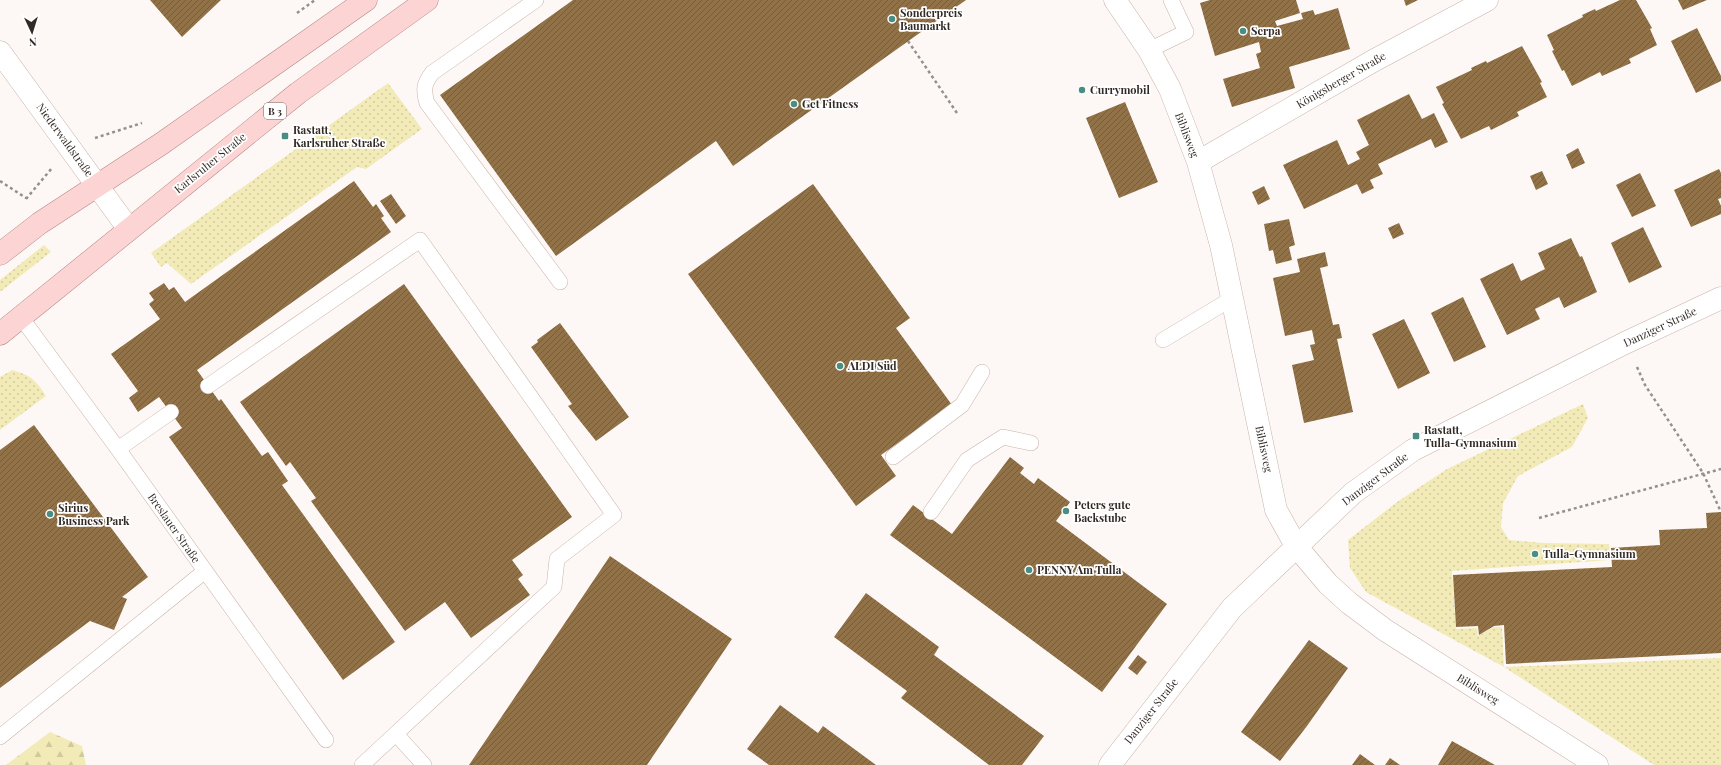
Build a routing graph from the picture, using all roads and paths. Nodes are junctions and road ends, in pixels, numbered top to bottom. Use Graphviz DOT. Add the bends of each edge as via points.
graph roads {
  1 [pos="315,0"];
  2 [pos="366,0"];
  3 [pos="427,0"];
  4 [pos="536,0"];
  5 [pos="1115,0"];
  6 [pos="1171,0"];
  7 [pos="1487,0"];
  8 [pos="296,14"];
  9 [pos="908,40"];
  10 [pos="1149,50"];
  11 [pos="0,52"];
  12 [pos="957,113"];
  13 [pos="146,121"];
  14 [pos="70,147"];
  15 [pos="1198,162"];
  16 [pos="0,181"];
  17 [pos="98,186"];
  18 [pos="26,198"];
  19 [pos="25,204"];
  20 [pos="128,228"];
  21 [pos="0,254"];
  22 [pos="560,282"];
  23 [pos="1233,298"];
  24 [pos="1721,298"];
  25 [pos="20,316"];
  26 [pos="0,334"];
  27 [pos="1163,340"];
  28 [pos="1625,343"];
  29 [pos="982,372"];
  30 [pos="208,386"];
  31 [pos="170,412"];
  32 [pos="1032,443"];
  33 [pos="118,448"];
  34 [pos="893,457"];
  35 [pos="1721,469"];
  36 [pos="1703,473"];
  37 [pos="931,512"];
  38 [pos="1721,512"];
  39 [pos="1539,518"];
  40 [pos="1296,546"];
  41 [pos="205,571"];
  42 [pos="396,734"];
  43 [pos="0,736"];
  44 [pos="326,740"];
  45 [pos="362,765"];
  46 [pos="424,765"];
  47 [pos="1110,765"];
  48 [pos="1597,765"];
  1 -- 8 [label="path"];
  2 -- 17 [label="main road"];
  3 -- 20 [label="main road, Karlsruher Straße / B 3" via="298,93"];
  4 -- 22 [label="lane" via="432,73 425,82 424,93 427,103"];
  5 -- 10 [label="street, Biblisweg"];
  6 -- 10 [label="lane" via="1186,32"];
  7 -- 15 [label="street, Königsberger Straße" via="1373,61"];
  9 -- 12 [label="path"];
  10 -- 15 [label="street, Biblisweg" via="1170,89"];
  11 -- 14 [label="street, Niederwaldstraße"];
  13 -- 14 [label="path"];
  14 -- 17 [label="street, Niederwaldstraße"];
  14 -- 18 [label="path"];
  15 -- 23 [label="street, Biblisweg"];
  16 -- 18 [label="path"];
  17 -- 20 [label="street, Niederwaldstraße"];
  17 -- 21 [label="main road" via="40,223"];
  18 -- 19 [label="path"];
  20 -- 25 [label="main road, Karlsruher Straße / B 3"];
  23 -- 27 [label="lane"];
  23 -- 40 [label="street, Biblisweg" via="1276,510"];
  24 -- 28 [label="street, Danziger Straße"];
  25 -- 26 [label="main road, Karlsruher Straße / B 3"];
  25 -- 33 [label="lane, Breslauer Straße"];
  28 -- 36 [label="path" via="1645,385"];
  28 -- 40 [label="street, Danziger Straße" via="1413,450 1353,493"];
  29 -- 34 [label="lane" via="962,405"];
  30 -- 42 [label="lane" via="420,240 614,515 557,559 554,587"];
  31 -- 33 [label="lane"];
  32 -- 37 [label="lane" via="1003,437 967,460"];
  33 -- 41 [label="lane, Breslauer Straße"];
  35 -- 36 [label="path"];
  36 -- 38 [label="path"];
  36 -- 39 [label="path"];
  40 -- 47 [label="street, Danziger Straße" via="1232,608"];
  40 -- 48 [label="street, Biblisweg" via="1328,584 1349,604 1379,626"];
  41 -- 43 [label="lane"];
  41 -- 44 [label="lane, Breslauer Straße"];
  42 -- 45 [label="lane"];
  42 -- 46 [label="lane"];
}
